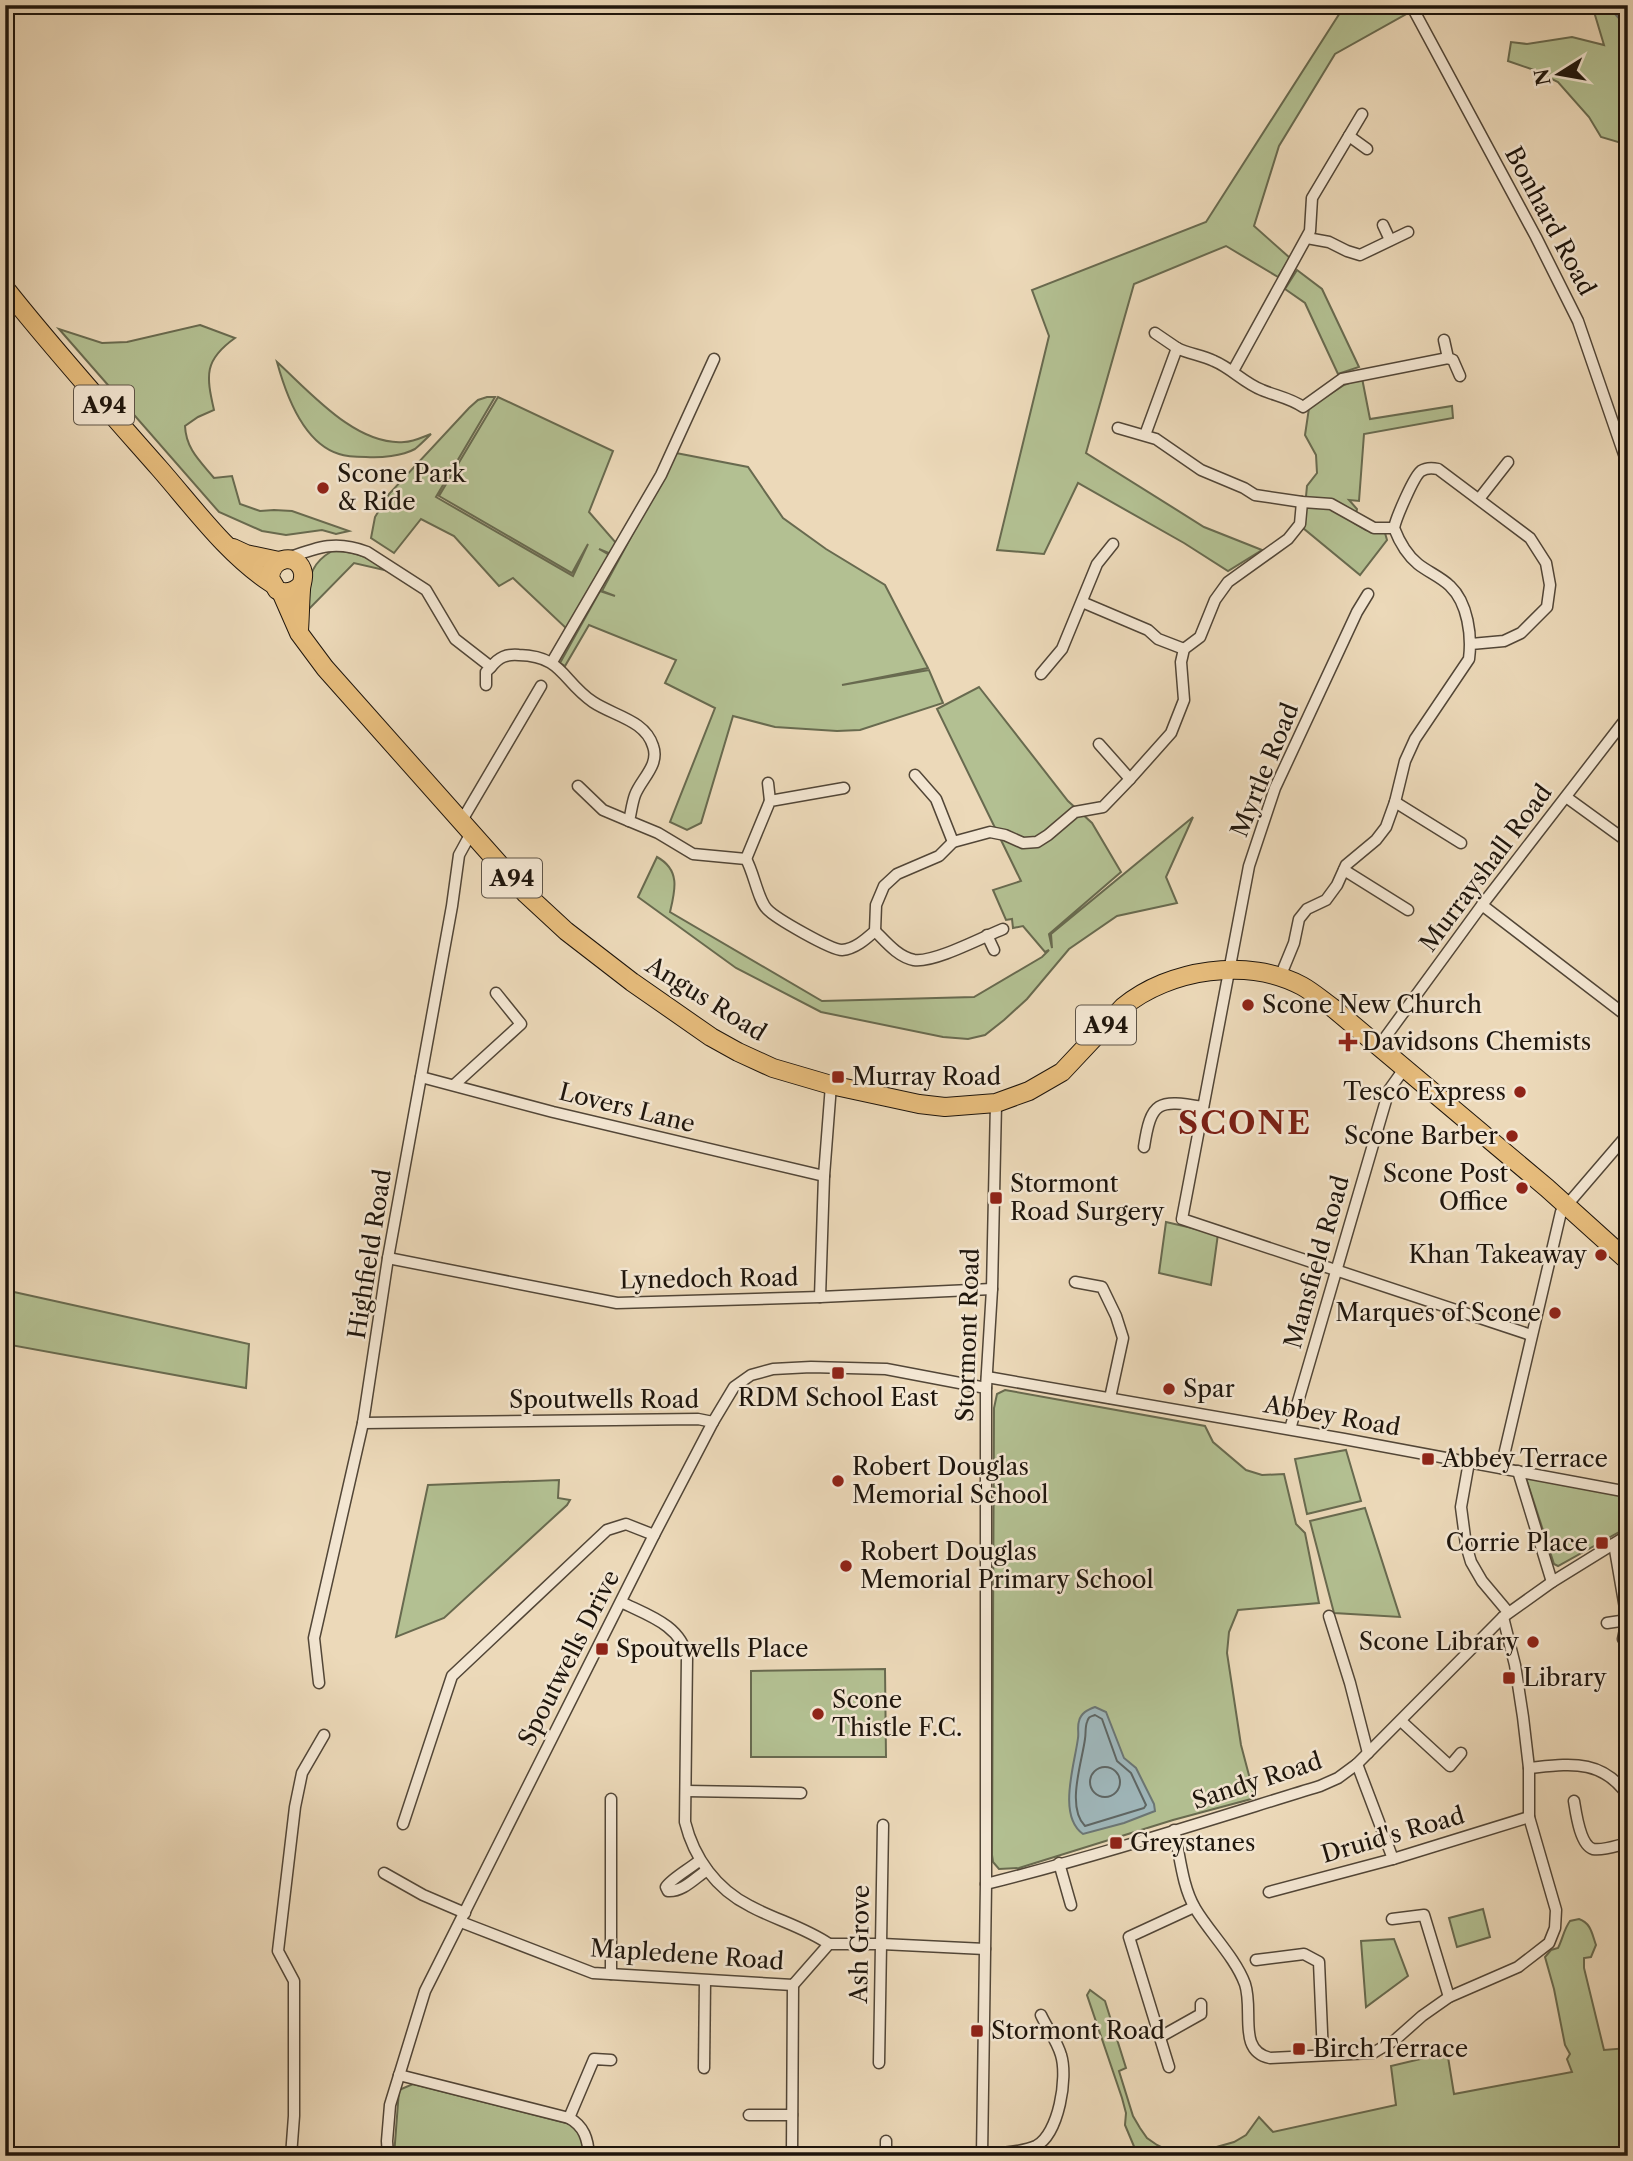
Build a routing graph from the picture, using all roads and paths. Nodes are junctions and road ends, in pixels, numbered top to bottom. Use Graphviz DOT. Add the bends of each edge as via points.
graph roads {
  1 [pos="1411,5"];
  2 [pos="1362,114"];
  3 [pos="1349,136"];
  4 [pos="1367,149"];
  5 [pos="1383,225"];
  6 [pos="1408,232"];
  7 [pos="1307,238"];
  8 [pos="1390,240"];
  9 [pos="5,288"];
  10 [pos="1154,333"];
  11 [pos="1444,340"];
  12 [pos="1177,348"];
  13 [pos="1448,358"];
  14 [pos="715,359"];
  15 [pos="1233,371"];
  16 [pos="1460,376"];
  17 [pos="1118,428"];
  18 [pos="1144,435"];
  19 [pos="1508,462"];
  20 [pos="1628,466"];
  21 [pos="1479,499"];
  22 [pos="1302,502"];
  23 [pos="1394,528"];
  24 [pos="1113,544"];
  25 [pos="226,545"];
  26 [pos="321,547"];
  27 [pos="282,560"];
  28 [pos="302,579"];
  29 [pos="276,588"];
  30 [pos="1368,594"];
  31 [pos="1082,602"];
  32 [pos="299,633"];
  33 [pos="1471,644"];
  34 [pos="1184,649"];
  35 [pos="552,662"];
  36 [pos="491,667"];
  37 [pos="1041,674"];
  38 [pos="485,685"];
  39 [pos="541,686"];
  40 [pos="1628,716"];
  41 [pos="1099,744"];
  42 [pos="915,775"];
  43 [pos="1130,779"];
  44 [pos="768,783"];
  45 [pos="578,786"];
  46 [pos="844,788"];
  47 [pos="1566,797"];
  48 [pos="770,801"];
  49 [pos="1395,802"];
  50 [pos="629,821"];
  51 [pos="466,827"];
  52 [pos="953,842"];
  53 [pos="1628,842"];
  54 [pos="1461,844"];
  55 [pos="746,859"];
  56 [pos="1344,870"];
  57 [pos="1482,905"];
  58 [pos="1408,910"];
  59 [pos="1003,929"];
  60 [pos="875,931"];
  61 [pos="987,935"];
  62 [pos="994,950"];
  63 [pos="1228,971"];
  64 [pos="1280,977"];
  65 [pos="496,993"];
  66 [pos="1628,1017"];
  67 [pos="1379,1046"];
  68 [pos="1404,1069"];
  69 [pos="421,1077"];
  70 [pos="454,1085"];
  71 [pos="831,1085"];
  72 [pos="996,1103"];
  73 [pos="1203,1107"];
  74 [pos="1628,1134"];
  75 [pos="1143,1147"];
  76 [pos="824,1176"];
  77 [pos="1566,1205"];
  78 [pos="388,1258"];
  79 [pos="1628,1261"];
  80 [pos="1337,1272"];
  81 [pos="1075,1282"];
  82 [pos="992,1289"];
  83 [pos="820,1297"];
  84 [pos="1531,1335"];
  85 [pos="986,1383"];
  86 [pos="1110,1398"];
  87 [pos="713,1422"];
  88 [pos="363,1423"];
  89 [pos="1290,1429"];
  90 [pos="1469,1462"];
  91 [pos="1502,1468"];
  92 [pos="1518,1471"];
  93 [pos="1628,1492"];
  94 [pos="654,1535"];
  95 [pos="1628,1535"];
  96 [pos="1614,1544"];
  97 [pos="1552,1582"];
  98 [pos="621,1602"];
  99 [pos="1505,1614"];
  100 [pos="1329,1616"];
  101 [pos="1627,1620"];
  102 [pos="1607,1623"];
  103 [pos="1623,1639"];
  104 [pos="319,1683"];
  105 [pos="1401,1721"];
  106 [pos="324,1735"];
  107 [pos="1368,1753"];
  108 [pos="1461,1754"];
  109 [pos="1357,1764"];
  110 [pos="1529,1768"];
  111 [pos="1626,1789"];
  112 [pos="686,1791"];
  113 [pos="801,1793"];
  114 [pos="611,1799"];
  115 [pos="1574,1801"];
  116 [pos="1529,1817"];
  117 [pos="403,1824"];
  118 [pos="883,1825"];
  119 [pos="1174,1830"];
  120 [pos="598,1833"];
  121 [pos="611,1833"];
  122 [pos="1628,1843"];
  123 [pos="1393,1859"];
  124 [pos="1059,1863"];
  125 [pos="384,1873"];
  126 [pos="986,1884"];
  127 [pos="1269,1892"];
  128 [pos="1070,1905"];
  129 [pos="1195,1907"];
  130 [pos="463,1917"];
  131 [pos="1392,1919"];
  132 [pos="829,1944"];
  133 [pos="882,1944"];
  134 [pos="985,1949"];
  135 [pos="1256,1960"];
  136 [pos="611,1974"];
  137 [pos="705,1981"];
  138 [pos="793,1985"];
  139 [pos="1449,1997"];
  140 [pos="1201,2004"];
  141 [pos="1041,2015"];
  142 [pos="1160,2037"];
  143 [pos="1323,2055"];
  144 [pos="611,2060"];
  145 [pos="879,2063"];
  146 [pos="1169,2067"];
  147 [pos="704,2068"];
  148 [pos="399,2075"];
  149 [pos="749,2115"];
  150 [pos="792,2115"];
  151 [pos="569,2118"];
  152 [pos="886,2141"];
  153 [pos="982,2155"];
  154 [pos="290,2156"];
  155 [pos="388,2156"];
  156 [pos="589,2156"];
  157 [pos="792,2156"];
  158 [pos="886,2156"];
  1 -- 20 [label="street, Bonhard Road" via="1578,321"];
  2 -- 3 [label="street"];
  3 -- 4 [label="street"];
  3 -- 7 [label="street" via="1312,198"];
  5 -- 8 [label="street"];
  6 -- 8 [label="street"];
  7 -- 8 [label="street" via="1360,255"];
  7 -- 15 [label="street"];
  9 -- 25 [label="main road, A94"];
  10 -- 12 [label="street"];
  11 -- 13 [label="street"];
  12 -- 15 [label="street"];
  12 -- 18 [label="street"];
  13 -- 15 [label="street" via="1342,379 1303,407"];
  13 -- 16 [label="street" via="1453,359"];
  14 -- 35 [label="street" via="661,475"];
  17 -- 18 [label="street"];
  18 -- 22 [label="street" via="1201,470 1255,495"];
  19 -- 21 [label="street"];
  21 -- 23 [label="street" via="1435,467 1421,471"];
  21 -- 33 [label="street" via="1530,538 1546,563 1550,585 1547,607 1521,633"];
  22 -- 23 [label="street" via="1331,504 1374,528"];
  22 -- 34 [label="street" via="1300,524 1294,532 1227,582 1200,636"];
  23 -- 33 [label="street" via="1416,562 1451,587 1463,606"];
  24 -- 31 [label="street" via="1097,564"];
  25 -- 27 [label="main road, A94" via="246,554"];
  25 -- 29 [label="main road, A94"];
  26 -- 27 [label="street"];
  26 -- 28 [label="street" via="310,557"];
  26 -- 36 [label="street" via="341,544 357,548 420,585 455,639"];
  27 -- 28 [label="main road, A94" via="295,561"];
  27 -- 29 [label="main road" via="270,573"];
  28 -- 29 [label="main road" via="292,592"];
  28 -- 32 [label="main road"];
  29 -- 32 [label="main road, Angus Road / A94"];
  30 -- 63 [label="street, Myrtle Road" via="1275,788 1249,866"];
  31 -- 34 [label="street"];
  31 -- 37 [label="street" via="1062,649"];
  32 -- 51 [label="main road, Angus Road / A94"];
  33 -- 49 [label="street" via="1469,659 1415,739"];
  34 -- 43 [label="street" via="1184,700 1171,733"];
  35 -- 36 [label="street" via="512,654"];
  35 -- 50 [label="street" via="596,705 639,725 654,747 654,759 635,794"];
  36 -- 38 [label="street"];
  39 -- 51 [label="street, Highfield Road"];
  40 -- 47 [label="street, Murrayshall Road"];
  41 -- 43 [label="street"];
  42 -- 52 [label="street" via="936,799"];
  43 -- 52 [label="street" via="1103,807 1075,812 1037,842 1023,843 990,832"];
  44 -- 48 [label="street"];
  45 -- 50 [label="street" via="603,810"];
  46 -- 48 [label="street"];
  47 -- 53 [label="street"];
  47 -- 57 [label="street, Murrayshall Road"];
  48 -- 55 [label="street"];
  49 -- 54 [label="street"];
  49 -- 56 [label="street" via="1386,827"];
  50 -- 55 [label="street" via="693,854"];
  51 -- 69 [label="street, Highfield Road"];
  51 -- 71 [label="main road, Angus Road / A94" via="544,911 632,982 738,1052"];
  52 -- 60 [label="street" via="939,856 897,874 884,886 876,905"];
  55 -- 60 [label="street" via="764,907 776,918 842,950 863,942"];
  56 -- 58 [label="street"];
  56 -- 64 [label="street" via="1326,900 1307,909 1299,919"];
  57 -- 66 [label="street"];
  57 -- 67 [label="street, Murrayshall Road"];
  59 -- 61 [label="street"];
  60 -- 61 [label="street" via="897,953 912,960 927,960"];
  61 -- 62 [label="street"];
  63 -- 64 [label="main road, A94"];
  63 -- 72 [label="main road, Angus Road / A94" via="1180,978 1149,990 1123,1007 1062,1072"];
  63 -- 73 [label="street, Myrtle Road"];
  64 -- 67 [label="main road, A94" via="1312,992"];
  65 -- 70 [label="street" via="521,1024"];
  67 -- 68 [label="main road, A94"];
  68 -- 77 [label="main road, A94"];
  68 -- 80 [label="street, Mansfield Road" via="1389,1090"];
  69 -- 70 [label="street, Lovers Lane"];
  69 -- 78 [label="street, Highfield Road"];
  70 -- 76 [label="street, Lovers Lane"];
  71 -- 72 [label="main road, Angus Road / A94" via="932,1106"];
  71 -- 76 [label="street"];
  72 -- 82 [label="street, Stormont Road"];
  73 -- 75 [label="street" via="1179,1102 1159,1106 1150,1116"];
  73 -- 80 [label="street, Myrtle Road" via="1182,1219"];
  74 -- 77 [label="street"];
  76 -- 83 [label="street"];
  77 -- 79 [label="main road, A94"];
  77 -- 84 [label="street"];
  78 -- 83 [label="street, Lynedoch Road" via="617,1303"];
  78 -- 88 [label="street, Highfield Road"];
  80 -- 84 [label="street"];
  80 -- 89 [label="street, Mansfield Road"];
  81 -- 86 [label="street" via="1102,1287 1123,1338"];
  82 -- 83 [label="street, Lynedoch Road"];
  82 -- 85 [label="street, Stormont Road"];
  84 -- 91 [label="street"];
  85 -- 86 [label="street, Abbey Road"];
  85 -- 87 [label="street, Spoutwells Road" via="886,1369 773,1369 751,1375 734,1387"];
  85 -- 126 [label="street, Stormont Road"];
  86 -- 89 [label="street, Abbey Road"];
  87 -- 88 [label="street, Spoutwells Road"];
  87 -- 94 [label="street, Spoutwells Drive"];
  88 -- 104 [label="street, Highfield Road" via="314,1638"];
  89 -- 90 [label="street, Abbey Road"];
  90 -- 91 [label="street, Abbey Road"];
  90 -- 99 [label="street" via="1461,1507 1465,1545"];
  91 -- 92 [label="street, Abbey Road"];
  92 -- 93 [label="street, Abbey Road"];
  92 -- 97 [label="street"];
  94 -- 98 [label="street, Spoutwells Drive"];
  94 -- 117 [label="street" via="626,1524 607,1530 452,1676"];
  95 -- 96 [label="street, Sandy Road"];
  96 -- 97 [label="street, Sandy Road"];
  96 -- 101 [label="street"];
  97 -- 99 [label="street, Sandy Road"];
  98 -- 112 [label="street" via="664,1624 685,1646"];
  98 -- 130 [label="street, Spoutwells Drive"];
  99 -- 105 [label="street, Sandy Road"];
  99 -- 110 [label="street"];
  100 -- 107 [label="street"];
  101 -- 102 [label="street"];
  101 -- 103 [label="street"];
  105 -- 107 [label="street, Sandy Road"];
  105 -- 108 [label="street" via="1450,1766"];
  106 -- 154 [label="street" via="302,1773 297,1796 278,1951 294,1981 295,2116"];
  107 -- 109 [label="street, Sandy Road"];
  109 -- 119 [label="street, Sandy Road" via="1320,1786"];
  109 -- 123 [label="street"];
  110 -- 111 [label="street" via="1593,1767"];
  110 -- 116 [label="street"];
  112 -- 113 [label="street"];
  112 -- 132 [label="street" via="689,1836 718,1883 750,1907"];
  114 -- 121 [label="street"];
  115 -- 122 [label="street" via="1587,1846 1602,1849"];
  116 -- 123 [label="street, Druid's Road"];
  116 -- 139 [label="street" via="1556,1910 1549,1943 1518,1967"];
  118 -- 133 [label="street, Ash Grove"];
  119 -- 124 [label="street, Sandy Road"];
  119 -- 129 [label="street"];
  120 -- 121 [label="street"];
  121 -- 136 [label="street"];
  123 -- 127 [label="street, Druid's Road"];
  124 -- 126 [label="street, Sandy Road"];
  124 -- 128 [label="street"];
  125 -- 130 [label="street"];
  126 -- 134 [label="street, Stormont Road"];
  129 -- 142 [label="street" via="1129,1937"];
  129 -- 143 [label="street" via="1245,1984 1254,2051 1270,2058"];
  130 -- 136 [label="street, Mapledene Road" via="584,1970"];
  130 -- 148 [label="street, Spoutwells Drive" via="425,1991"];
  131 -- 139 [label="street" via="1424,1915"];
  132 -- 133 [label="street"];
  132 -- 138 [label="street, Mapledene Road"];
  133 -- 134 [label="street"];
  133 -- 145 [label="street, Ash Grove"];
  134 -- 153 [label="street, Stormont Road"];
  135 -- 143 [label="street" via="1304,1954 1319,1962"];
  136 -- 137 [label="street, Mapledene Road"];
  137 -- 138 [label="street, Mapledene Road"];
  137 -- 147 [label="street"];
  138 -- 150 [label="street"];
  139 -- 143 [label="street" via="1373,2053"];
  140 -- 142 [label="street" via="1201,2014"];
  141 -- 153 [label="street" via="1063,2062 1055,2122 1049,2135 1034,2147"];
  142 -- 146 [label="street"];
  144 -- 151 [label="street" via="594,2059"];
  148 -- 151 [label="street"];
  148 -- 155 [label="street, Spoutwells Drive" via="390,2105"];
  149 -- 150 [label="street"];
  150 -- 157 [label="street"];
  151 -- 156 [label="street" via="585,2133"];
  152 -- 158 [label="street"];
}
